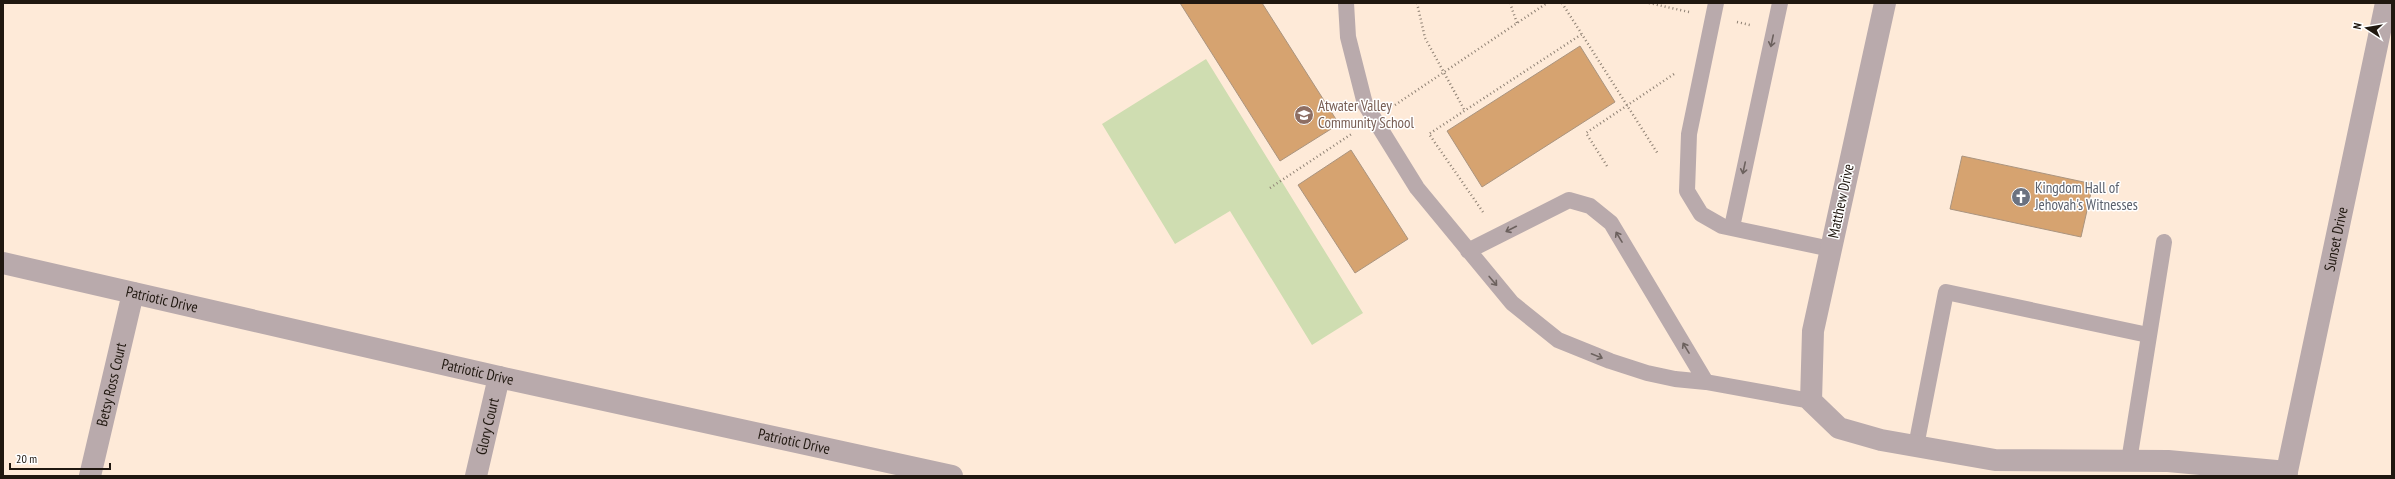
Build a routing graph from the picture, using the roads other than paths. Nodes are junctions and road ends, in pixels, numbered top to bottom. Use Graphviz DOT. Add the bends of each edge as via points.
graph roads {
  1 [pos="1346,3"];
  2 [pos="1716,3"];
  3 [pos="1780,3"];
  4 [pos="1885,3"];
  5 [pos="2386,3"];
  6 [pos="1732,228"];
  7 [pos="2164,242"];
  8 [pos="1831,249"];
  9 [pos="1468,251"];
  10 [pos="3,263"];
  11 [pos="133,293"];
  12 [pos="2148,335"];
  13 [pos="499,377"];
  14 [pos="1706,382"];
  15 [pos="1811,400"];
  16 [pos="1916,446"];
  17 [pos="2129,461"];
  18 [pos="869,467"];
  19 [pos="2286,474"];
  20 [pos="90,476"];
  21 [pos="476,476"];
  22 [pos="952,476"];
  1 -- 9 [label="lane" via="1348,37 1365,104 1417,188"];
  2 -- 6 [label="lane" via="1689,134 1687,191 1701,214 1722,226"];
  3 -- 6 [label="lane, one-way"];
  4 -- 8 [label="street, Matthew Drive"];
  5 -- 19 [label="street, Sunset Drive"];
  6 -- 8 [label="lane"];
  7 -- 12 [label="lane"];
  8 -- 15 [label="street, Matthew Drive" via="1813,332"];
  9 -- 14 [label="lane, one-way" via="1512,303 1558,340 1647,374"];
  14 -- 9 [label="lane, one-way" via="1611,224 1590,206 1569,200"];
  10 -- 11 [label="street, Patriotic Drive"];
  11 -- 13 [label="street, Patriotic Drive"];
  11 -- 20 [label="street, Betsy Ross Court"];
  12 -- 16 [label="lane" via="1946,292"];
  12 -- 17 [label="lane"];
  13 -- 18 [label="street, Patriotic Drive"];
  13 -- 21 [label="street, Glory Court"];
  14 -- 15 [label="lane"];
  15 -- 16 [label="street" via="1839,428 1881,440"];
  16 -- 17 [label="street" via="1995,460"];
  17 -- 19 [label="street" via="2168,461"];
  18 -- 22 [label="street, Patriotic Drive"];
}
